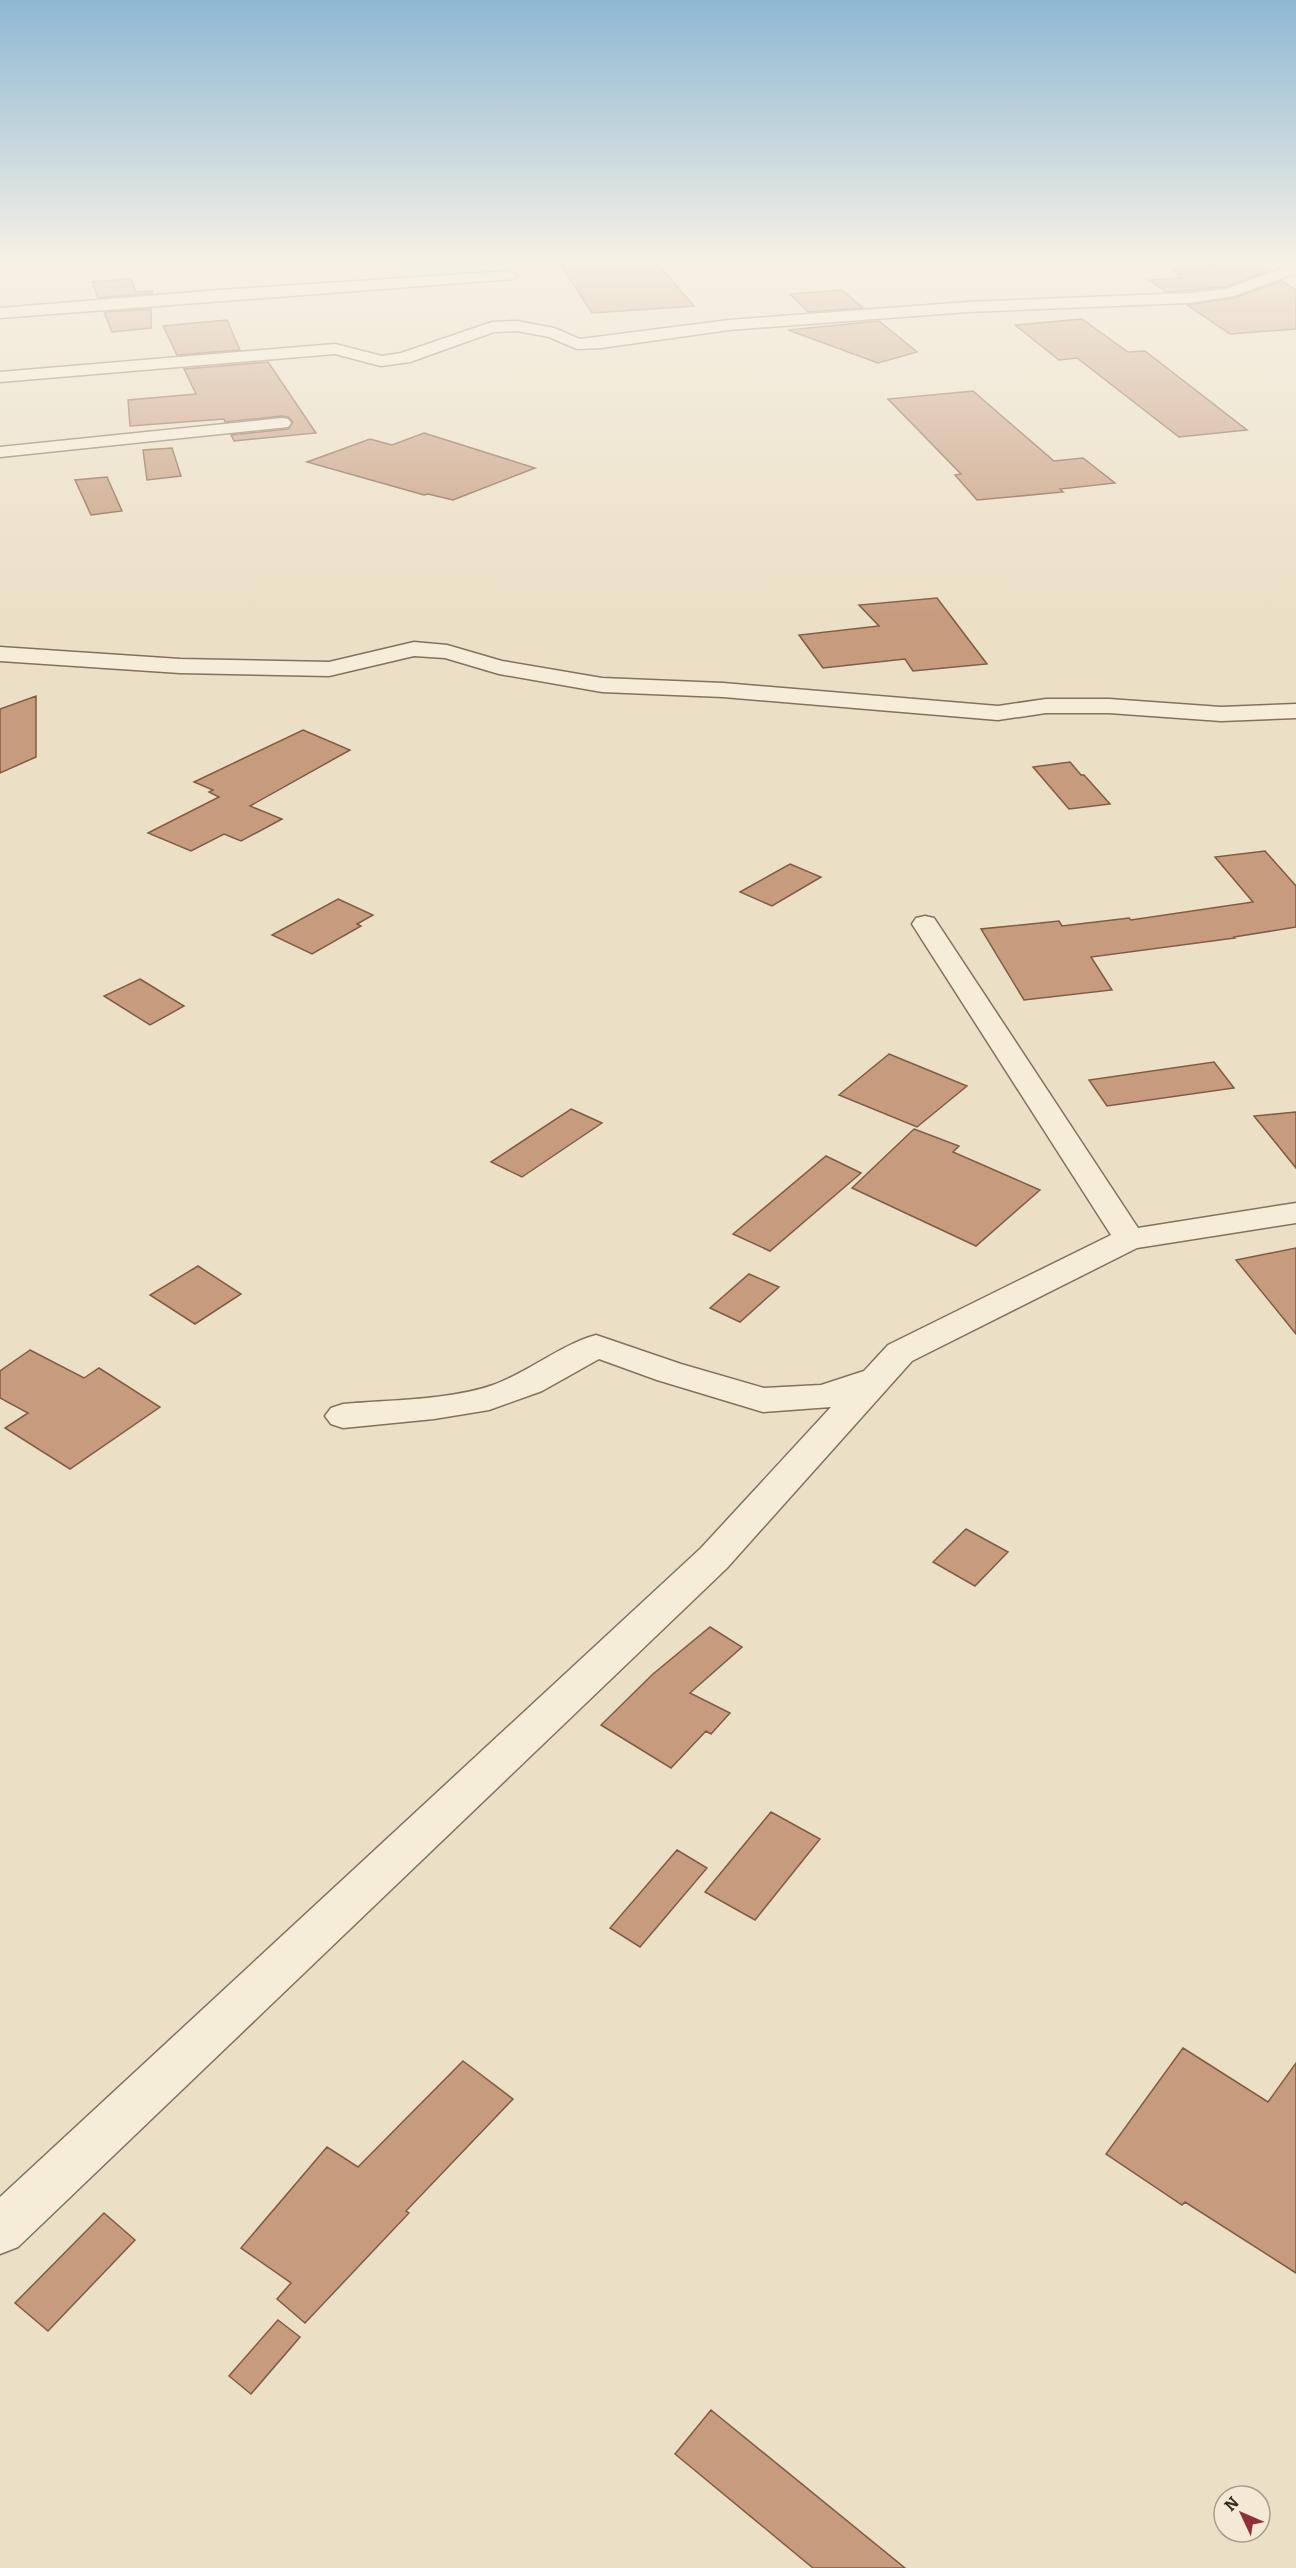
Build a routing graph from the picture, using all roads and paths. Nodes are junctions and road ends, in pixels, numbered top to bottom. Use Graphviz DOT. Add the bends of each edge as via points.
graph roads {
  1 [pos="282,423"];
  2 [pos="0,452"];
  3 [pos="0,654"];
  4 [pos="1296,711"];
  5 [pos="925,924"];
  6 [pos="1296,1213"];
  7 [pos="1129,1239"];
  8 [pos="876,1380"];
  9 [pos="343,1416"];
  10 [pos="0,2230"];
  1 -- 2 [label="street"];
  3 -- 4 [label="street" via="180,666 329,669 414,649 447,652 499,667 602,685 723,690 998,713 1046,706 1221,714"];
  5 -- 7 [label="street"];
  6 -- 7 [label="street"];
  7 -- 8 [label="street" via="900,1353"];
  8 -- 9 [label="street" via="824,1397 763,1400 596,1346 491,1398"];
  8 -- 10 [label="street" via="714,1558"];
}
